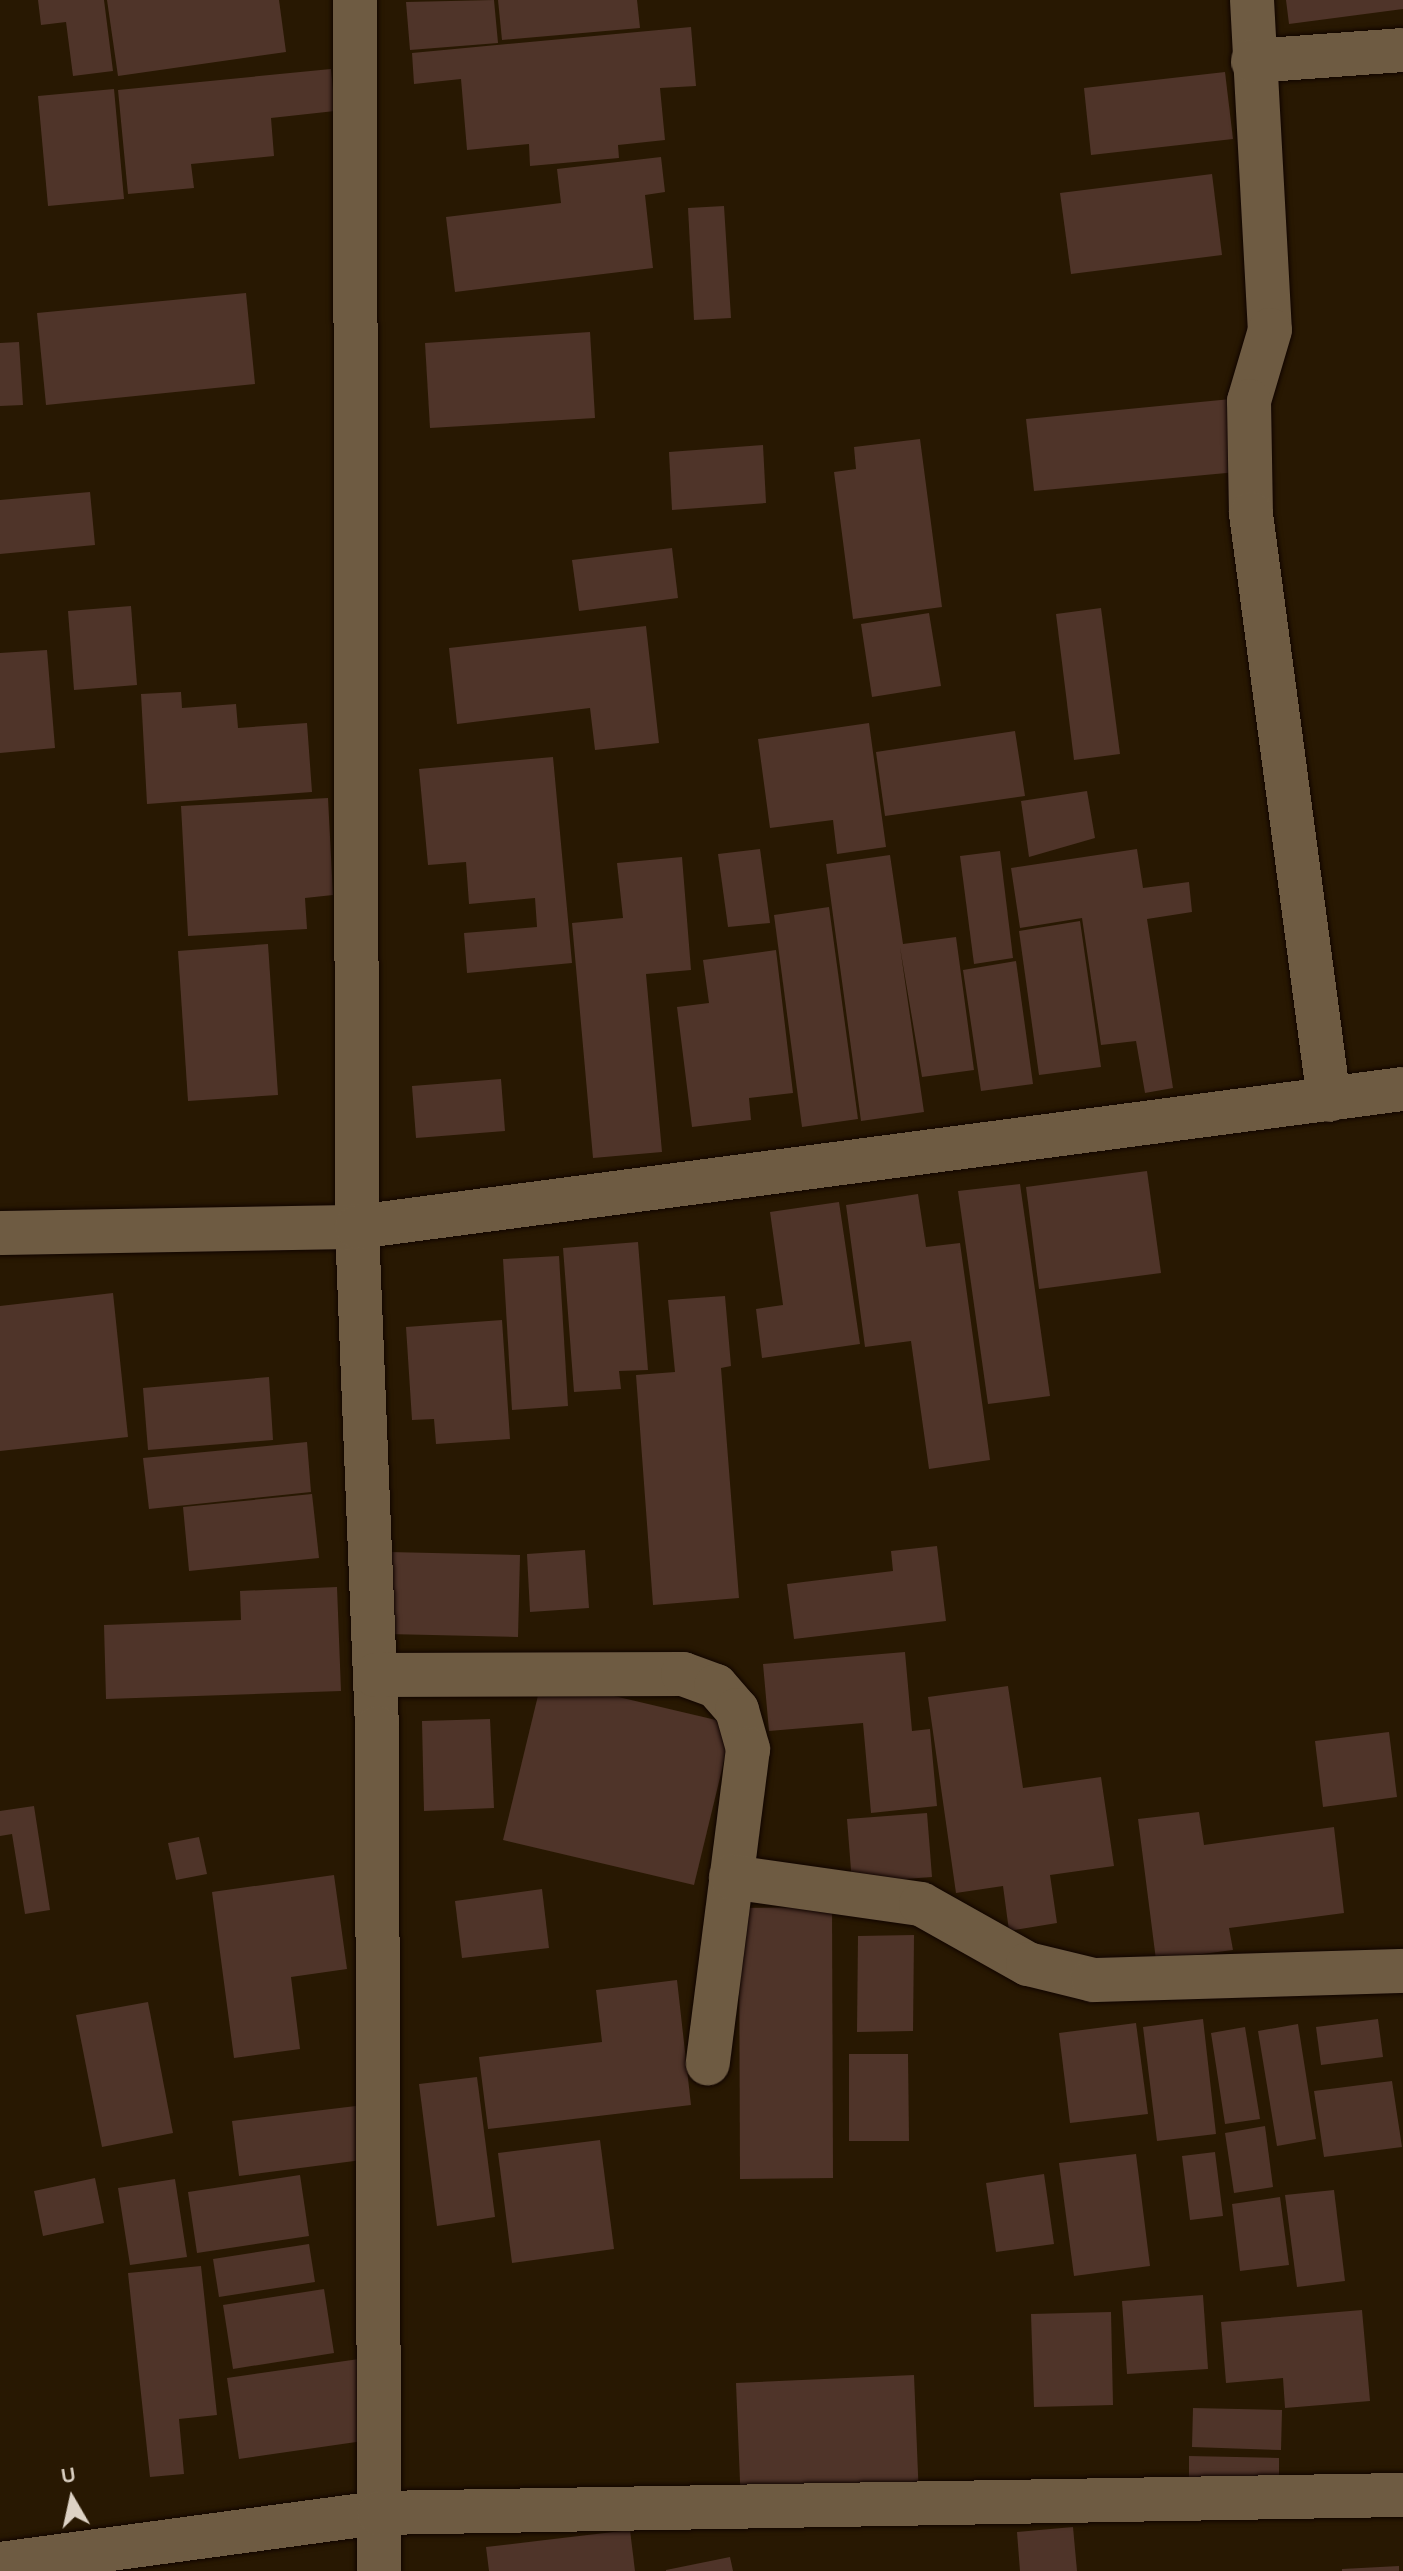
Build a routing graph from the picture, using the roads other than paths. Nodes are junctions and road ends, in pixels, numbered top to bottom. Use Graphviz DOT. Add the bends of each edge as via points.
graph roads {
  1 [pos="355,0"];
  2 [pos="1252,0"];
  3 [pos="1403,50"];
  4 [pos="1253,61"];
  5 [pos="1403,1089"];
  6 [pos="1329,1100"];
  7 [pos="357,1227"];
  8 [pos="0,1233"];
  9 [pos="375,1675"];
  10 [pos="731,1877"];
  11 [pos="1403,1971"];
  12 [pos="708,2063"];
  13 [pos="1403,2495"];
  14 [pos="379,2513"];
  15 [pos="0,2564"];
  16 [pos="379,2571"];
  1 -- 7 [label="street"];
  2 -- 4 [label="street"];
  3 -- 4 [label="street"];
  4 -- 6 [label="street" via="1270,330 1249,401 1251,514"];
  5 -- 6 [label="street"];
  6 -- 7 [label="street"];
  7 -- 8 [label="street"];
  7 -- 9 [label="street"];
  9 -- 10 [label="street" via="683,1674 716,1686 737,1710 748,1749"];
  9 -- 14 [label="street"];
  10 -- 11 [label="street" via="921,1904 1028,1964 1093,1980"];
  10 -- 12 [label="street"];
  13 -- 14 [label="street"];
  14 -- 15 [label="street"];
  14 -- 16 [label="street"];
}
